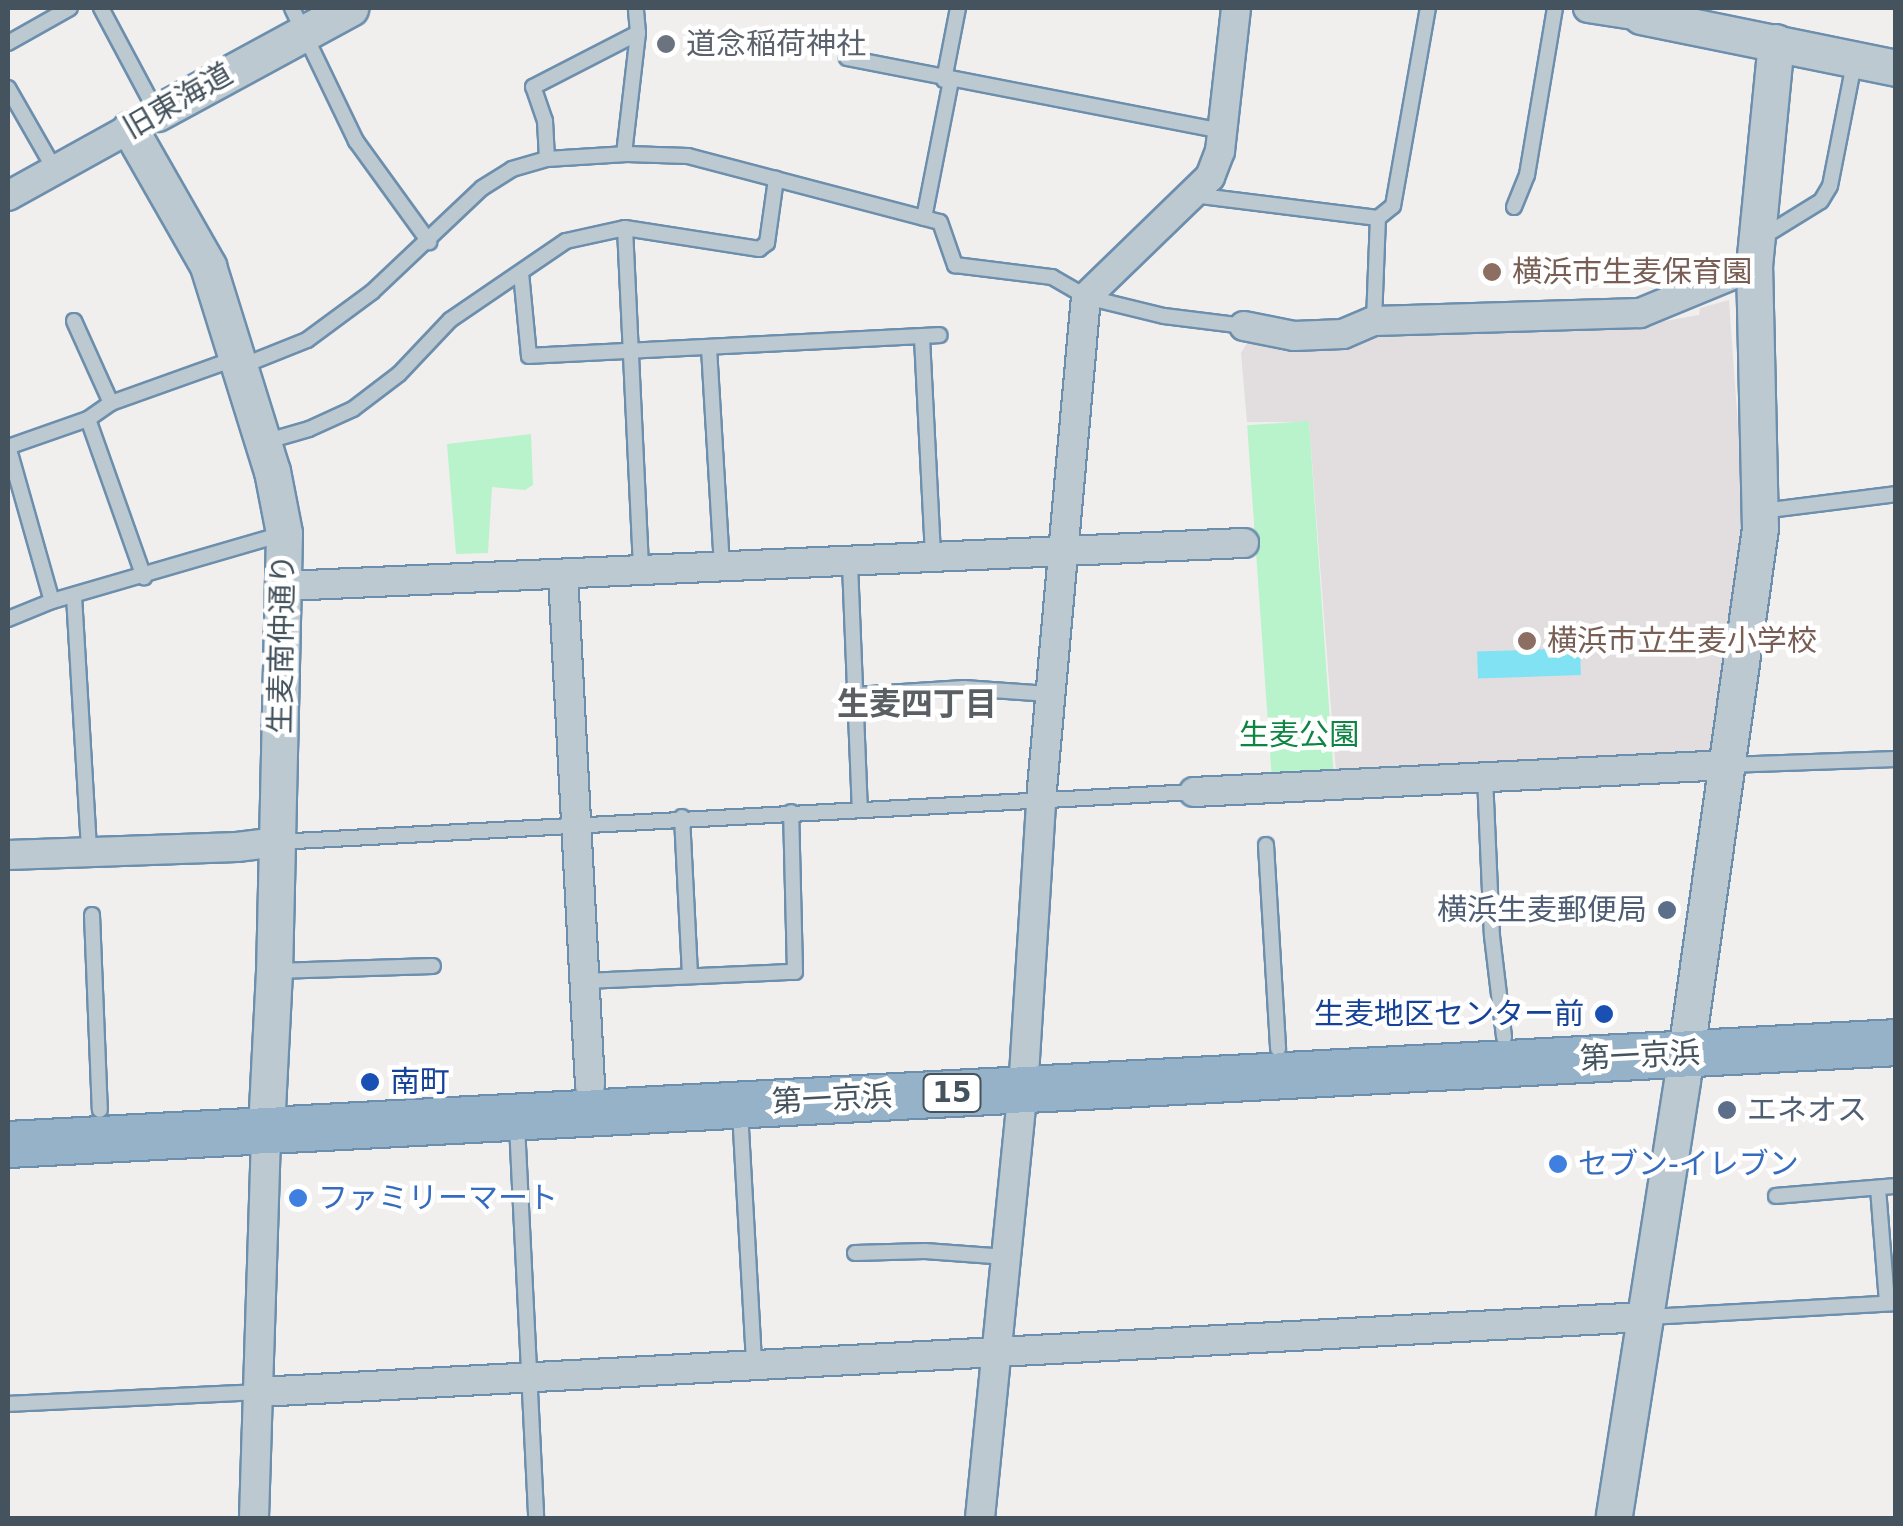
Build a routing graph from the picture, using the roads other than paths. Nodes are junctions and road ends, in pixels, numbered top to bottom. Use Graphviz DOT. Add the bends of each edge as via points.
graph roads {
  1 [pos="70,8"];
  2 [pos="101,8"];
  3 [pos="350,8"];
  4 [pos="636,8"];
  5 [pos="958,8"];
  6 [pos="1236,8"];
  7 [pos="1428,8"];
  8 [pos="1555,8"];
  9 [pos="1588,8"];
  10 [pos="1641,16"];
  11 [pos="296,19"];
  12 [pos="638,32"];
  13 [pos="1776,42"];
  14 [pos="8,43"];
  15 [pos="848,58"];
  16 [pos="1855,58"];
  17 [pos="1896,68"];
  18 [pos="948,80"];
  19 [pos="8,88"];
  20 [pos="144,121"];
  21 [pos="1222,131"];
  22 [pos="624,154"];
  23 [pos="547,160"];
  24 [pos="55,170"];
  25 [pos="776,178"];
  26 [pos="1192,195"];
  27 [pos="8,196"];
  28 [pos="1514,207"];
  29 [pos="924,218"];
  30 [pos="1378,218"];
  31 [pos="624,228"];
  32 [pos="429,242"];
  33 [pos="1755,253"];
  34 [pos="520,273"];
  35 [pos="1086,297"];
  36 [pos="74,321"];
  37 [pos="1374,321"];
  38 [pos="1244,326"];
  39 [pos="939,335"];
  40 [pos="922,338"];
  41 [pos="709,348"];
  42 [pos="628,352"];
  43 [pos="236,363"];
  44 [pos="111,403"];
  45 [pos="88,420"];
  46 [pos="262,442"];
  47 [pos="8,447"];
  48 [pos="1896,494"];
  49 [pos="1760,511"];
  50 [pos="284,534"];
  51 [pos="1244,543"];
  52 [pos="1062,552"];
  53 [pos="934,559"];
  54 [pos="850,564"];
  55 [pos="722,569"];
  56 [pos="641,572"];
  57 [pos="563,575"];
  58 [pos="144,577"];
  59 [pos="286,586"];
  60 [pos="74,596"];
  61 [pos="52,601"];
  62 [pos="8,619"];
  63 [pos="1050,694"];
  64 [pos="856,695"];
  65 [pos="1896,758"];
  66 [pos="1727,765"];
  67 [pos="1485,778"];
  68 [pos="1194,792"];
  69 [pos="1040,800"];
  70 [pos="860,808"];
  71 [pos="791,812"];
  72 [pos="682,817"];
  73 [pos="578,822"];
  74 [pos="276,842"];
  75 [pos="1266,845"];
  76 [pos="90,851"];
  77 [pos="8,855"];
  78 [pos="92,915"];
  79 [pos="433,966"];
  80 [pos="274,971"];
  81 [pos="690,976"];
  82 [pos="585,981"];
  83 [pos="1896,1016"];
  84 [pos="1504,1037"];
  85 [pos="1688,1040"];
  86 [pos="1896,1042"];
  87 [pos="1278,1049"];
  88 [pos="1024,1076"];
  89 [pos="590,1085"];
  90 [pos="740,1104"];
  91 [pos="100,1110"];
  92 [pos="8,1115"];
  93 [pos="267,1116"];
  94 [pos="516,1117"];
  95 [pos="8,1144"];
  96 [pos="1896,1186"];
  97 [pos="1878,1188"];
  98 [pos="1776,1196"];
  99 [pos="855,1253"];
  100 [pos="1006,1257"];
  101 [pos="1891,1303"];
  102 [pos="1645,1316"];
  103 [pos="997,1352"];
  104 [pos="754,1365"];
  105 [pos="528,1379"];
  106 [pos="258,1392"];
  107 [pos="8,1404"];
  108 [pos="1614,1517"];
  109 [pos="254,1518"];
  110 [pos="536,1518"];
  111 [pos="980,1518"];
  1 -- 14 [label="lane"];
  2 -- 20 [label="lane"];
  3 -- 11 [label="street, 旧東海道"];
  4 -- 12 [label="lane"];
  5 -- 18 [label="lane"];
  6 -- 21 [label="street"];
  7 -- 30 [label="lane" via="1393,206"];
  8 -- 28 [label="lane" via="1526,175"];
  9 -- 10 [label="street"];
  10 -- 13 [label="street"];
  11 -- 20 [label="street, 旧東海道"];
  11 -- 32 [label="lane" via="356,141"];
  12 -- 22 [label="lane"];
  12 -- 23 [label="lane" via="533,87"];
  13 -- 16 [label="street"];
  13 -- 33 [label="street"];
  15 -- 18 [label="lane"];
  16 -- 17 [label="street"];
  16 -- 33 [label="lane" via="1830,186 1821,201"];
  18 -- 21 [label="lane"];
  18 -- 29 [label="lane"];
  19 -- 24 [label="lane"];
  20 -- 24 [label="street, 旧東海道"];
  20 -- 43 [label="street, 生麦南仲通り" via="196,239"];
  21 -- 26 [label="street" via="1210,177"];
  22 -- 23 [label="lane"];
  22 -- 25 [label="lane" via="688,156"];
  23 -- 32 [label="lane" via="512,169 482,188"];
  24 -- 27 [label="street, 旧東海道"];
  25 -- 29 [label="lane"];
  25 -- 31 [label="lane" via="766,243 759,249"];
  26 -- 30 [label="lane"];
  26 -- 35 [label="street"];
  29 -- 35 [label="lane" via="940,222 956,265 1052,277"];
  30 -- 37 [label="lane"];
  31 -- 34 [label="lane" via="566,241"];
  31 -- 42 [label="lane"];
  32 -- 43 [label="lane" via="307,340"];
  33 -- 37 [label="street" via="1640,312"];
  33 -- 49 [label="street"];
  34 -- 42 [label="lane" via="529,356"];
  34 -- 46 [label="lane" via="450,320 399,374 353,409"];
  35 -- 38 [label="lane"];
  35 -- 52 [label="street"];
  36 -- 44 [label="lane"];
  37 -- 38 [label="street" via="1343,334 1294,336"];
  39 -- 40 [label="lane"];
  40 -- 41 [label="lane"];
  40 -- 53 [label="lane"];
  41 -- 42 [label="lane"];
  41 -- 55 [label="lane"];
  42 -- 56 [label="lane"];
  43 -- 44 [label="lane"];
  43 -- 46 [label="street, 生麦南仲通り"];
  44 -- 45 [label="lane"];
  45 -- 47 [label="lane"];
  45 -- 58 [label="lane"];
  46 -- 50 [label="street, 生麦南仲通り"];
  47 -- 61 [label="lane"];
  48 -- 49 [label="lane"];
  49 -- 66 [label="street"];
  50 -- 58 [label="lane"];
  50 -- 59 [label="street, 生麦南仲通り"];
  51 -- 52 [label="street"];
  52 -- 53 [label="street"];
  52 -- 63 [label="street"];
  53 -- 54 [label="street"];
  54 -- 55 [label="street"];
  54 -- 64 [label="lane"];
  55 -- 56 [label="street"];
  56 -- 57 [label="street"];
  57 -- 59 [label="street"];
  57 -- 73 [label="street"];
  58 -- 60 [label="lane"];
  59 -- 74 [label="street, 生麦南仲通り"];
  60 -- 61 [label="lane"];
  60 -- 76 [label="lane"];
  61 -- 62 [label="lane"];
  63 -- 64 [label="lane" via="964,688"];
  63 -- 69 [label="street"];
  64 -- 70 [label="lane"];
  65 -- 66 [label="lane"];
  66 -- 67 [label="street"];
  66 -- 85 [label="street"];
  67 -- 68 [label="street"];
  67 -- 84 [label="lane"];
  68 -- 69 [label="lane"];
  69 -- 70 [label="lane"];
  69 -- 88 [label="street"];
  70 -- 71 [label="lane"];
  71 -- 72 [label="lane"];
  71 -- 81 [label="lane" via="795,972"];
  72 -- 73 [label="lane"];
  72 -- 81 [label="lane"];
  73 -- 74 [label="lane"];
  73 -- 82 [label="street"];
  74 -- 76 [label="street"];
  74 -- 80 [label="street, 生麦南仲通り"];
  75 -- 87 [label="lane"];
  76 -- 77 [label="street"];
  78 -- 91 [label="lane"];
  79 -- 80 [label="lane"];
  80 -- 93 [label="street, 生麦南仲通り"];
  81 -- 82 [label="lane"];
  82 -- 89 [label="street"];
  83 -- 85 [label="highway, 第一京浜 / 15"];
  84 -- 85 [label="highway, 第一京浜 / 15"];
  84 -- 87 [label="highway, 第一京浜 / 15"];
  85 -- 86 [label="highway, 第一京浜 / 15"];
  85 -- 88 [label="highway, 第一京浜 / 15"];
  85 -- 102 [label="street"];
  87 -- 88 [label="highway, 第一京浜 / 15"];
  88 -- 89 [label="highway, 第一京浜 / 15"];
  88 -- 90 [label="highway, 第一京浜 / 15"];
  88 -- 100 [label="street"];
  89 -- 93 [label="highway, 第一京浜 / 15"];
  90 -- 94 [label="highway, 第一京浜 / 15"];
  90 -- 104 [label="lane"];
  91 -- 92 [label="highway, 第一京浜 / 15"];
  91 -- 93 [label="highway, 第一京浜 / 15"];
  93 -- 94 [label="highway, 第一京浜 / 15"];
  93 -- 95 [label="highway, 第一京浜 / 15"];
  93 -- 106 [label="street"];
  94 -- 105 [label="lane"];
  96 -- 97 [label="lane"];
  97 -- 98 [label="lane"];
  97 -- 101 [label="lane"];
  99 -- 100 [label="lane"];
  100 -- 103 [label="street"];
  101 -- 102 [label="lane"];
  102 -- 103 [label="street"];
  102 -- 108 [label="street"];
  103 -- 104 [label="street"];
  103 -- 111 [label="street"];
  104 -- 105 [label="street"];
  105 -- 106 [label="street"];
  105 -- 110 [label="lane"];
  106 -- 107 [label="lane"];
  106 -- 109 [label="street"];
}
